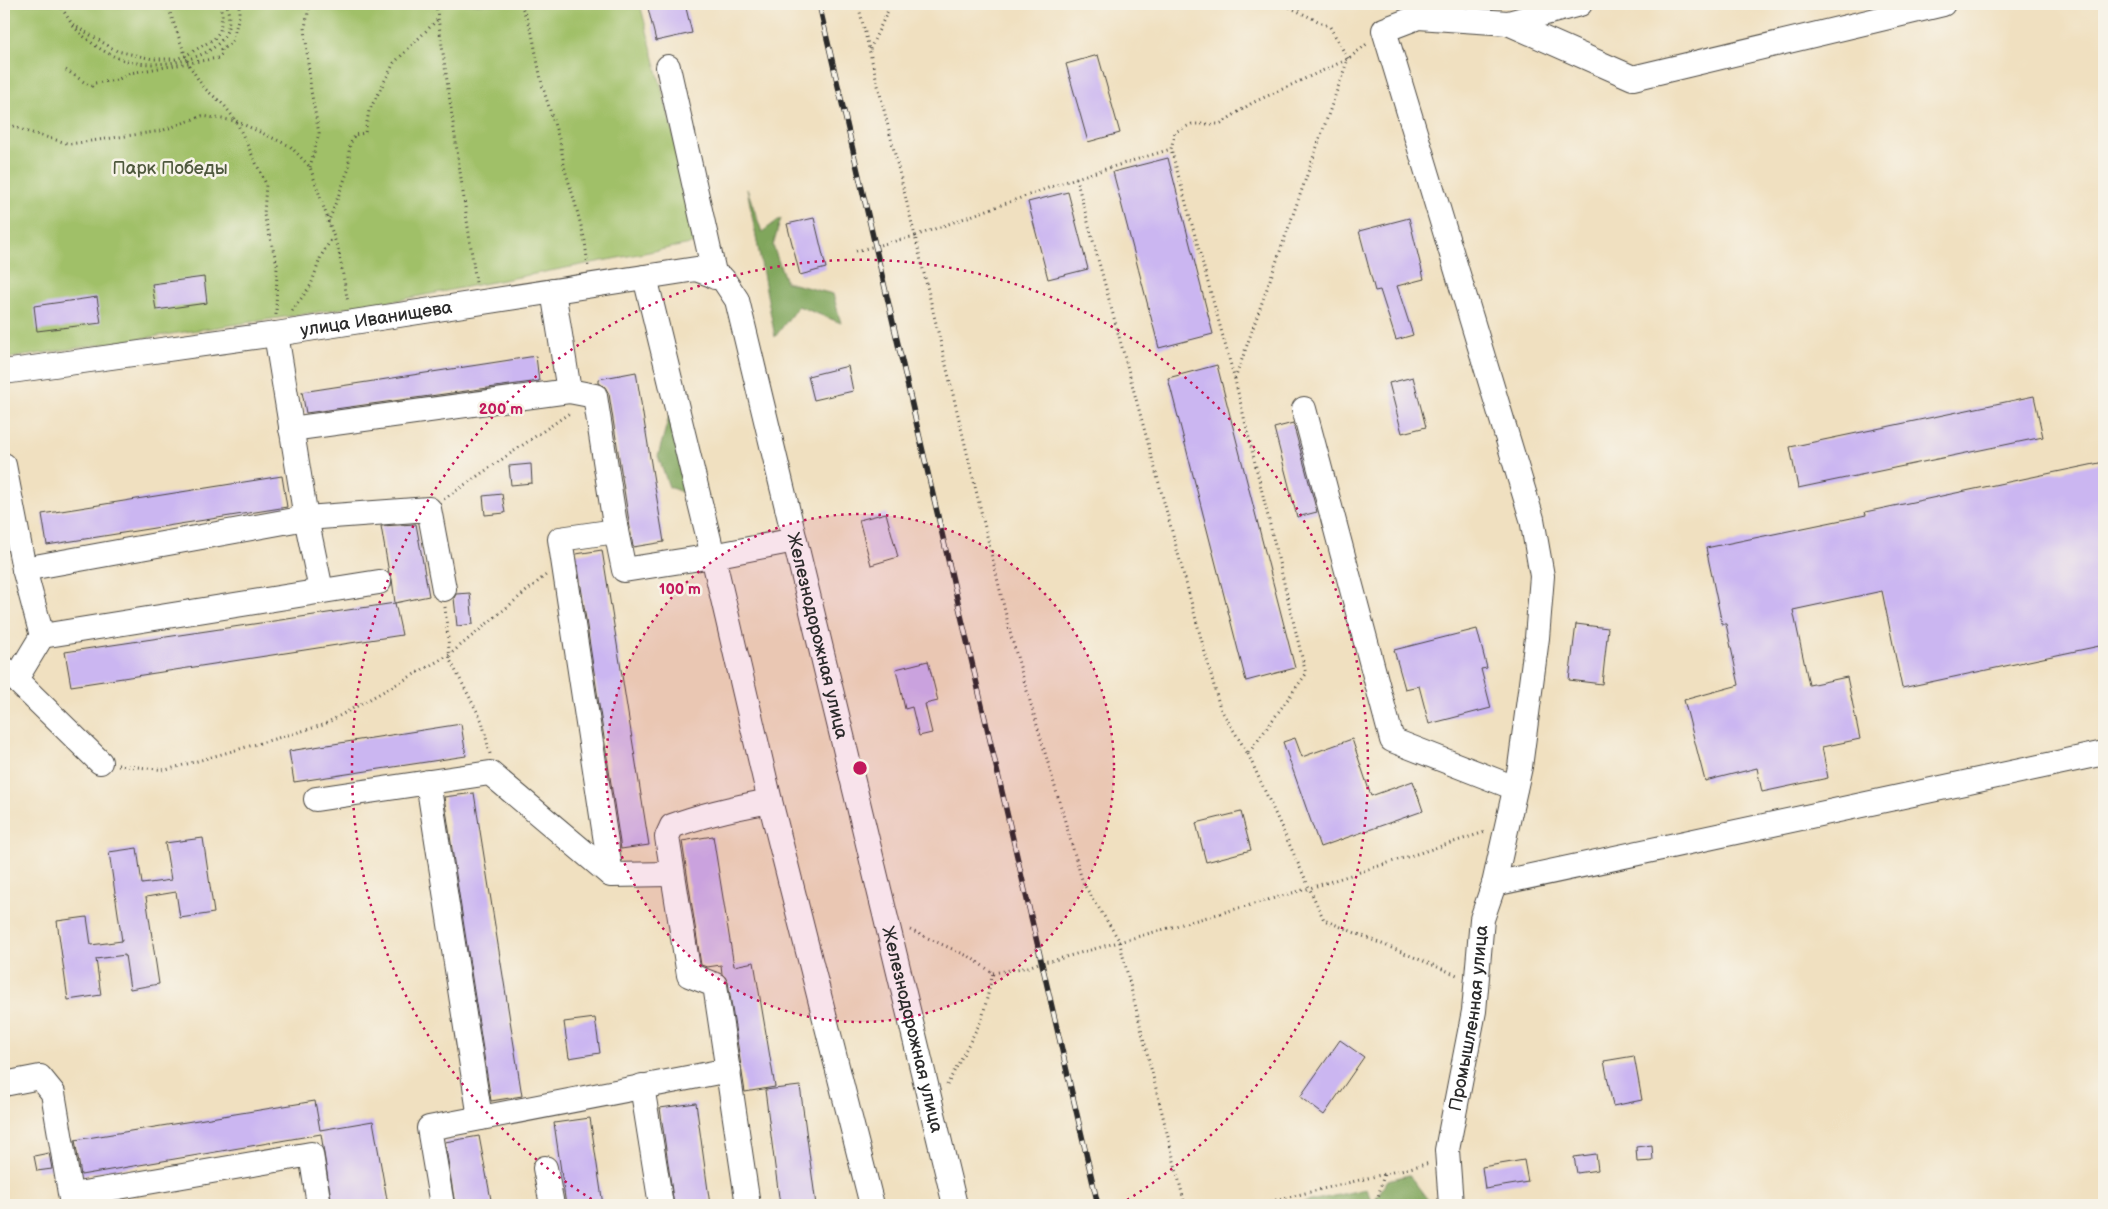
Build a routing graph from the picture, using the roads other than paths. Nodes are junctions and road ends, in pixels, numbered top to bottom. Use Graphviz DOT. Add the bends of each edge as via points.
graph roads {
  1 [pos="1580,4"];
  2 [pos="1943,4"];
  3 [pos="1508,23"];
  4 [pos="668,67"];
  5 [pos="644,277"];
  6 [pos="715,277"];
  7 [pos="553,291"];
  8 [pos="737,300"];
  9 [pos="276,334"];
  10 [pos="4,372"];
  11 [pos="569,391"];
  12 [pos="1304,409"];
  13 [pos="291,429"];
  14 [pos="4,471"];
  15 [pos="306,518"];
  16 [pos="616,531"];
  17 [pos="795,540"];
  18 [pos="713,556"];
  19 [pos="24,569"];
  20 [pos="379,582"];
  21 [pos="444,589"];
  22 [pos="321,590"];
  23 [pos="42,636"];
  24 [pos="9,677"];
  25 [pos="2104,753"];
  26 [pos="100,762"];
  27 [pos="428,782"];
  28 [pos="1515,788"];
  29 [pos="316,799"];
  30 [pos="770,801"];
  31 [pos="672,874"];
  32 [pos="611,875"];
  33 [pos="1494,884"];
  34 [pos="729,1070"];
  35 [pos="4,1084"];
  36 [pos="642,1086"];
  37 [pos="480,1118"];
  38 [pos="545,1168"];
  39 [pos="72,1200"];
  40 [pos="319,1205"];
  41 [pos="442,1205"];
  42 [pos="552,1205"];
  43 [pos="661,1205"];
  44 [pos="748,1205"];
  45 [pos="872,1205"];
  46 [pos="955,1205"];
  47 [pos="1451,1205"];
  1 -- 3 [label="street"];
  2 -- 3 [label="street" via="1633,78"];
  3 -- 28 [label="street, Промышленная улица" via="1418,17 1384,30 1532,519 1542,576 1537,638"];
  4 -- 6 [label="street"];
  5 -- 6 [label="street, улица Иванищева" via="696,269"];
  5 -- 7 [label="street, улица Иванищева"];
  5 -- 18 [label="street"];
  6 -- 8 [label="street, улица Иванищева" via="722,279"];
  7 -- 9 [label="street, улица Иванищева"];
  7 -- 11 [label="street"];
  8 -- 17 [label="street, Железнодорожная улица"];
  9 -- 10 [label="street, улица Иванищева"];
  9 -- 13 [label="street"];
  11 -- 13 [label="street"];
  11 -- 16 [label="street" via="595,396"];
  12 -- 28 [label="street" via="1392,740"];
  13 -- 15 [label="street"];
  14 -- 19 [label="street"];
  15 -- 19 [label="street"];
  15 -- 21 [label="street" via="429,509"];
  15 -- 22 [label="street"];
  16 -- 18 [label="street" via="624,570"];
  16 -- 32 [label="street" via="560,539"];
  17 -- 18 [label="street"];
  17 -- 46 [label="street, Железнодорожная улица"];
  18 -- 30 [label="street"];
  19 -- 23 [label="street"];
  20 -- 22 [label="street"];
  22 -- 23 [label="street"];
  23 -- 24 [label="street"];
  24 -- 26 [label="street"];
  25 -- 33 [label="street"];
  27 -- 29 [label="street"];
  27 -- 32 [label="street" via="490,773"];
  27 -- 37 [label="street"];
  28 -- 33 [label="street, Промышленная улица"];
  30 -- 31 [label="street" via="672,826 667,837"];
  30 -- 45 [label="street"];
  31 -- 32 [label="street"];
  31 -- 34 [label="street" via="689,975 716,985"];
  33 -- 47 [label="street, Промышленная улица" via="1482,920 1474,1011 1447,1150"];
  34 -- 36 [label="street"];
  34 -- 44 [label="street"];
  35 -- 39 [label="street" via="40,1077 53,1093"];
  36 -- 37 [label="street"];
  36 -- 43 [label="street"];
  37 -- 41 [label="street" via="429,1128"];
  38 -- 42 [label="street"];
  39 -- 40 [label="street" via="312,1154"];
}
